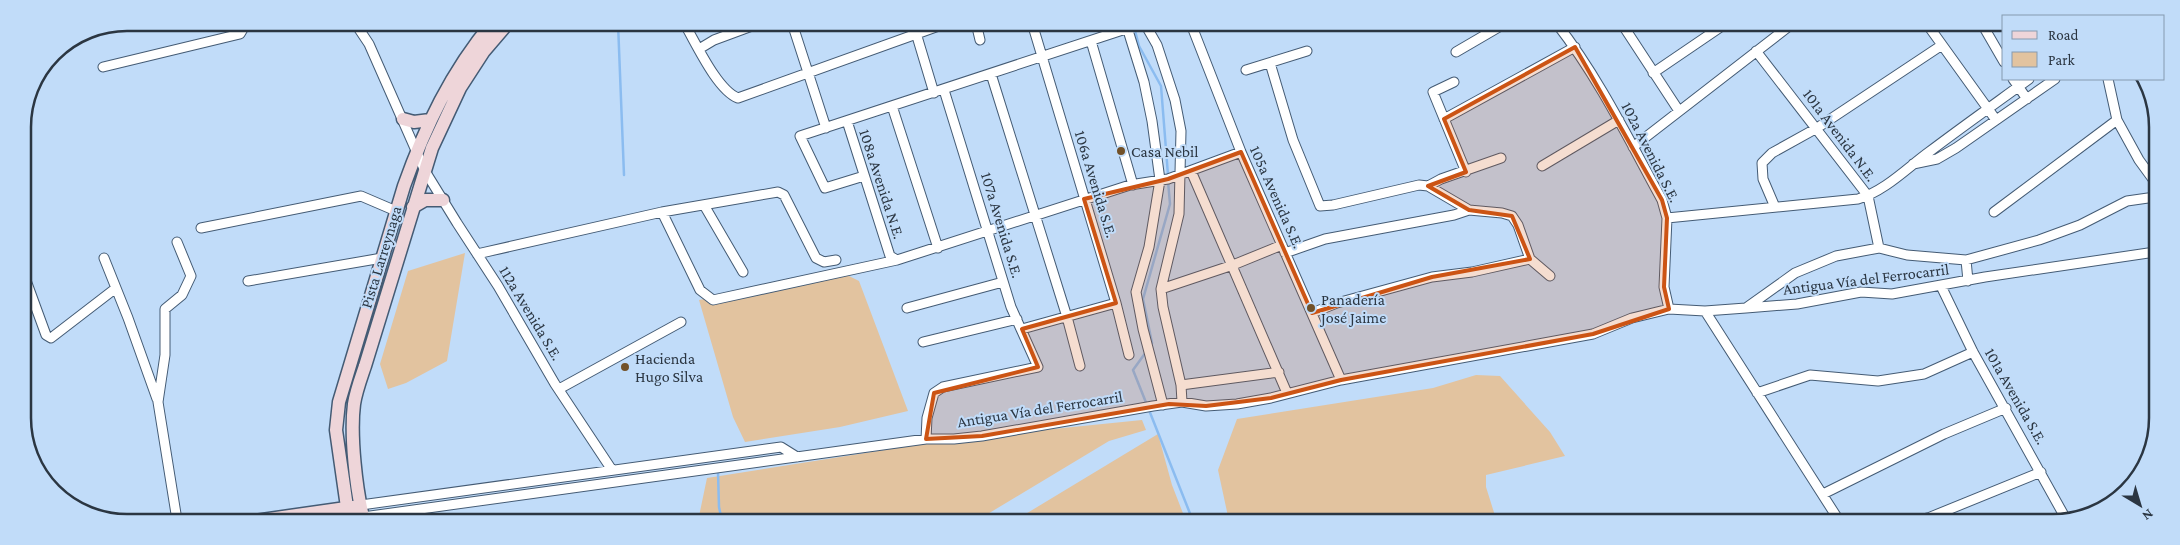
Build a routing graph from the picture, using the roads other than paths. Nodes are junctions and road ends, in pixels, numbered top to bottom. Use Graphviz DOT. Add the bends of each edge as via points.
graph roads {
  1 [pos="242,31"];
  2 [pos="360,31"];
  3 [pos="486,31"];
  4 [pos="501,31"];
  5 [pos="689,31"];
  6 [pos="738,31"];
  7 [pos="795,31"];
  8 [pos="915,31"];
  9 [pos="924,31"];
  10 [pos="978,31"];
  11 [pos="1034,31"];
  12 [pos="1116,31"];
  13 [pos="1130,31"];
  14 [pos="1149,31"];
  15 [pos="1194,31"];
  16 [pos="1492,31"];
  17 [pos="1563,31"];
  18 [pos="1626,31"];
  19 [pos="1712,31"];
  20 [pos="1783,31"];
  21 [pos="1931,31"];
  22 [pos="1986,31"];
  23 [pos="916,34"];
  24 [pos="980,40"];
  25 [pos="1091,41"];
  26 [pos="1942,45"];
  27 [pos="1575,47"];
  28 [pos="699,49"];
  29 [pos="1307,51"];
  30 [pos="1756,51"];
  31 [pos="1456,52"];
  32 [pos="1041,58"];
  33 [pos="2002,59"];
  34 [pos="1270,62"];
  35 [pos="103,67"];
  36 [pos="1246,70"];
  37 [pos="808,72"];
  38 [pos="1653,73"];
  39 [pos="991,74"];
  40 [pos="2054,80"];
  41 [pos="2108,80"];
  42 [pos="1454,82"];
  43 [pos="2016,83"];
  44 [pos="944,90"];
  45 [pos="934,93"];
  46 [pos="2027,99"];
  47 [pos="892,106"];
  48 [pos="1987,108"];
  49 [pos="1679,112"];
  50 [pos="404,119"];
  51 [pos="1444,119"];
  52 [pos="430,120"];
  53 [pos="1619,120"];
  54 [pos="1996,120"];
  55 [pos="2117,120"];
  56 [pos="847,121"];
  57 [pos="826,128"];
  58 [pos="1817,128"];
  59 [pos="1633,147"];
  60 [pos="416,152"];
  61 [pos="1241,152"];
  62 [pos="1501,158"];
  63 [pos="1913,164"];
  64 [pos="1542,166"];
  65 [pos="1191,170"];
  66 [pos="425,171"];
  67 [pos="1466,172"];
  68 [pos="2149,173"];
  69 [pos="1181,174"];
  70 [pos="864,176"];
  71 [pos="1160,180"];
  72 [pos="1133,185"];
  73 [pos="1428,186"];
  74 [pos="1868,196"];
  75 [pos="2149,198"];
  76 [pos="1084,199"];
  77 [pos="443,200"];
  78 [pos="704,205"];
  79 [pos="413,207"];
  80 [pos="1775,207"];
  81 [pos="1469,210"];
  82 [pos="396,211"];
  83 [pos="662,212"];
  84 [pos="1994,212"];
  85 [pos="1036,216"];
  86 [pos="1667,218"];
  87 [pos="201,228"];
  88 [pos="988,232"];
  89 [pos="178,242"];
  90 [pos="938,248"];
  91 [pos="1879,248"];
  92 [pos="1284,249"];
  93 [pos="2149,253"];
  94 [pos="477,254"];
  95 [pos="104,258"];
  96 [pos="382,258"];
  97 [pos="894,258"];
  98 [pos="1530,259"];
  99 [pos="836,260"];
  100 [pos="1966,260"];
  101 [pos="1233,265"];
  102 [pos="743,272"];
  103 [pos="1550,276"];
  104 [pos="1968,281"];
  105 [pos="248,282"];
  106 [pos="1003,282"];
  107 [pos="1941,286"];
  108 [pos="116,288"];
  109 [pos="1161,289"];
  110 [pos="31,294"];
  111 [pos="1116,303"];
  112 [pos="906,308"];
  113 [pos="1746,308"];
  114 [pos="1669,309"];
  115 [pos="1705,311"];
  116 [pos="1312,313"];
  117 [pos="1067,317"];
  118 [pos="1017,319"];
  119 [pos="682,322"];
  120 [pos="1022,329"];
  121 [pos="923,342"];
  122 [pos="1973,352"];
  123 [pos="1129,355"];
  124 [pos="1080,366"];
  125 [pos="1279,372"];
  126 [pos="1341,380"];
  127 [pos="1181,385"];
  128 [pos="559,388"];
  129 [pos="1287,392"];
  130 [pos="1757,393"];
  131 [pos="158,402"];
  132 [pos="1180,402"];
  133 [pos="1166,404"];
  134 [pos="2006,408"];
  135 [pos="926,439"];
  136 [pos="797,457"];
  137 [pos="612,470"];
  138 [pos="2041,472"];
  139 [pos="1823,494"];
  140 [pos="2063,513"];
  141 [pos="176,514"];
  142 [pos="344,514"];
  143 [pos="363,514"];
  144 [pos="1835,514"];
  145 [pos="1938,514"];
  1 -- 35 [label="street"];
  2 -- 50 [label="street, 112a Avenida S.E."];
  3 -- 52 [label="main road, Pista Larreynaga" via="461,64"];
  4 -- 66 [label="main road, Pista Larreynaga" via="460,88"];
  5 -- 28 [label="street"];
  6 -- 28 [label="street"];
  7 -- 37 [label="street"];
  8 -- 23 [label="street"];
  9 -- 23 [label="street"];
  10 -- 24 [label="street"];
  11 -- 32 [label="street, 106a Avenida S.E."];
  12 -- 25 [label="street"];
  13 -- 71 [label="street" via="1152,121"];
  14 -- 69 [label="street" via="1157,45 1175,100 1181,131"];
  15 -- 61 [label="street, 105a Avenida S.E."];
  16 -- 31 [label="street"];
  17 -- 27 [label="street, 102a Avenida S.E."];
  18 -- 38 [label="street"];
  19 -- 38 [label="street"];
  20 -- 30 [label="street"];
  21 -- 26 [label="street"];
  22 -- 33 [label="street"];
  23 -- 37 [label="street"];
  23 -- 45 [label="street"];
  25 -- 32 [label="street"];
  25 -- 72 [label="street"];
  26 -- 48 [label="street"];
  26 -- 58 [label="street"];
  27 -- 51 [label="street"];
  27 -- 53 [label="street, 102a Avenida S.E."];
  28 -- 37 [label="street" via="725,88 738,98"];
  29 -- 34 [label="street"];
  30 -- 49 [label="street"];
  30 -- 58 [label="street, 101a Avenida N.E."];
  32 -- 39 [label="street"];
  32 -- 76 [label="street, 106a Avenida S.E."];
  34 -- 36 [label="street"];
  34 -- 73 [label="street" via="1293,140 1320,206 1419,185"];
  37 -- 57 [label="street"];
  38 -- 49 [label="street"];
  39 -- 44 [label="street"];
  39 -- 85 [label="street"];
  40 -- 46 [label="street"];
  41 -- 55 [label="street"];
  42 -- 51 [label="street" via="1433,92"];
  43 -- 46 [label="street"];
  43 -- 48 [label="street"];
  44 -- 45 [label="street"];
  44 -- 88 [label="street, 107a Avenida S.E."];
  45 -- 47 [label="street"];
  46 -- 54 [label="street"];
  47 -- 56 [label="street"];
  47 -- 90 [label="street"];
  48 -- 54 [label="street"];
  48 -- 63 [label="street"];
  49 -- 59 [label="street"];
  50 -- 52 [label="main road" via="414,122"];
  50 -- 60 [label="street, 112a Avenida S.E."];
  51 -- 67 [label="street"];
  52 -- 60 [label="main road, Pista Larreynaga"];
  53 -- 59 [label="street, 102a Avenida S.E."];
  53 -- 64 [label="street"];
  54 -- 63 [label="street" via="1937,159"];
  55 -- 68 [label="street"];
  55 -- 84 [label="street"];
  56 -- 57 [label="street"];
  56 -- 70 [label="street, 108a Avenida N.E."];
  57 -- 70 [label="street" via="800,136 825,188"];
  58 -- 74 [label="street, 101a Avenida N.E."];
  58 -- 80 [label="street" via="1772,153 1762,163 1763,179"];
  59 -- 86 [label="street, 102a Avenida S.E." via="1662,200"];
  60 -- 66 [label="street, 112a Avenida S.E."];
  60 -- 82 [label="main road, Pista Larreynaga"];
  61 -- 65 [label="street"];
  61 -- 92 [label="street, 105a Avenida S.E."];
  62 -- 67 [label="street"];
  63 -- 74 [label="street"];
  65 -- 69 [label="street"];
  65 -- 101 [label="street"];
  66 -- 77 [label="street, 112a Avenida S.E."];
  66 -- 79 [label="main road, Pista Larreynaga"];
  67 -- 73 [label="street"];
  69 -- 71 [label="street"];
  69 -- 109 [label="street" via="1179,214"];
  70 -- 97 [label="street, 108a Avenida N.E."];
  71 -- 72 [label="street"];
  71 -- 133 [label="street" via="1149,247 1136,292 1148,349"];
  72 -- 76 [label="street"];
  73 -- 81 [label="street"];
  74 -- 80 [label="street"];
  74 -- 91 [label="street, 101a Avenida N.E."];
  75 -- 100 [label="street" via="2127,201 2064,231"];
  76 -- 85 [label="street"];
  76 -- 111 [label="street, 106a Avenida S.E."];
  77 -- 79 [label="main road" via="425,200"];
  77 -- 94 [label="street, 112a Avenida S.E."];
  78 -- 83 [label="street"];
  78 -- 99 [label="street" via="778,192 784,195 816,258 824,262"];
  78 -- 102 [label="street"];
  79 -- 143 [label="main road, Pista Larreynaga" via="355,402 353,444"];
  80 -- 86 [label="street"];
  81 -- 92 [label="street"];
  81 -- 98 [label="street" via="1512,216"];
  82 -- 87 [label="street" via="361,196"];
  82 -- 96 [label="main road, Pista Larreynaga"];
  83 -- 94 [label="street"];
  83 -- 97 [label="street" via="700,290 713,300"];
  85 -- 88 [label="street"];
  85 -- 117 [label="street"];
  86 -- 114 [label="street, 102a Avenida S.E." via="1664,287"];
  88 -- 90 [label="street"];
  88 -- 106 [label="street, 107a Avenida S.E."];
  89 -- 131 [label="street" via="191,276 182,295 165,309 165,355"];
  90 -- 97 [label="street"];
  91 -- 100 [label="street" via="1907,255"];
  91 -- 113 [label="street" via="1836,256 1795,272"];
  92 -- 101 [label="street"];
  92 -- 116 [label="street, 105a Avenida S.E."];
  93 -- 104 [label="street, Antigua Vía del Ferrocarril"];
  94 -- 128 [label="street, 112a Avenida S.E."];
  95 -- 108 [label="street"];
  96 -- 105 [label="street"];
  96 -- 142 [label="main road, Pista Larreynaga" via="338,402 336,430"];
  98 -- 103 [label="street"];
  98 -- 116 [label="street" via="1432,277"];
  100 -- 104 [label="street"];
  101 -- 109 [label="street"];
  101 -- 125 [label="street"];
  104 -- 107 [label="street, Antigua Vía del Ferrocarril"];
  106 -- 112 [label="street"];
  106 -- 118 [label="street, 107a Avenida S.E."];
  107 -- 113 [label="street, Antigua Vía del Ferrocarril" via="1892,294 1861,292 1797,304"];
  107 -- 122 [label="street, 101a Avenida S.E."];
  108 -- 110 [label="street" via="51,338 46,335"];
  108 -- 131 [label="street"];
  109 -- 127 [label="street"];
  111 -- 117 [label="street"];
  111 -- 123 [label="street, 106a Avenida S.E."];
  113 -- 115 [label="street, Antigua Vía del Ferrocarril"];
  114 -- 115 [label="street, Antigua Vía del Ferrocarril"];
  114 -- 126 [label="street, Antigua Vía del Ferrocarril" via="1632,318 1593,334"];
  115 -- 130 [label="street"];
  116 -- 126 [label="street, 105a Avenida S.E."];
  117 -- 120 [label="street"];
  117 -- 124 [label="street"];
  118 -- 120 [label="street, 107a Avenida S.E."];
  118 -- 121 [label="street"];
  119 -- 128 [label="street"];
  120 -- 135 [label="street, 107a Avenida S.E." via="1038,368 943,387 934,393 927,418"];
  122 -- 130 [label="street" via="1924,374 1878,380 1810,375"];
  122 -- 134 [label="street, 101a Avenida S.E."];
  125 -- 127 [label="street"];
  125 -- 129 [label="street"];
  126 -- 129 [label="street, Antigua Vía del Ferrocarril"];
  127 -- 132 [label="street"];
  128 -- 137 [label="street, 112a Avenida S.E."];
  129 -- 132 [label="street, Antigua Vía del Ferrocarril" via="1271,398 1229,404 1206,406"];
  130 -- 139 [label="street"];
  131 -- 141 [label="street"];
  132 -- 133 [label="street, Antigua Vía del Ferrocarril"];
  133 -- 135 [label="street, Antigua Vía del Ferrocarril" via="982,436"];
  134 -- 138 [label="street, 101a Avenida S.E."];
  134 -- 139 [label="street" via="1944,434"];
  135 -- 136 [label="street, Antigua Vía del Ferrocarril"];
  136 -- 137 [label="street" via="781,448"];
  136 -- 143 [label="street, Antigua Vía del Ferrocarril"];
  137 -- 143 [label="street"];
  138 -- 140 [label="street, 101a Avenida S.E."];
  138 -- 145 [label="street"];
  139 -- 144 [label="street"];
}
